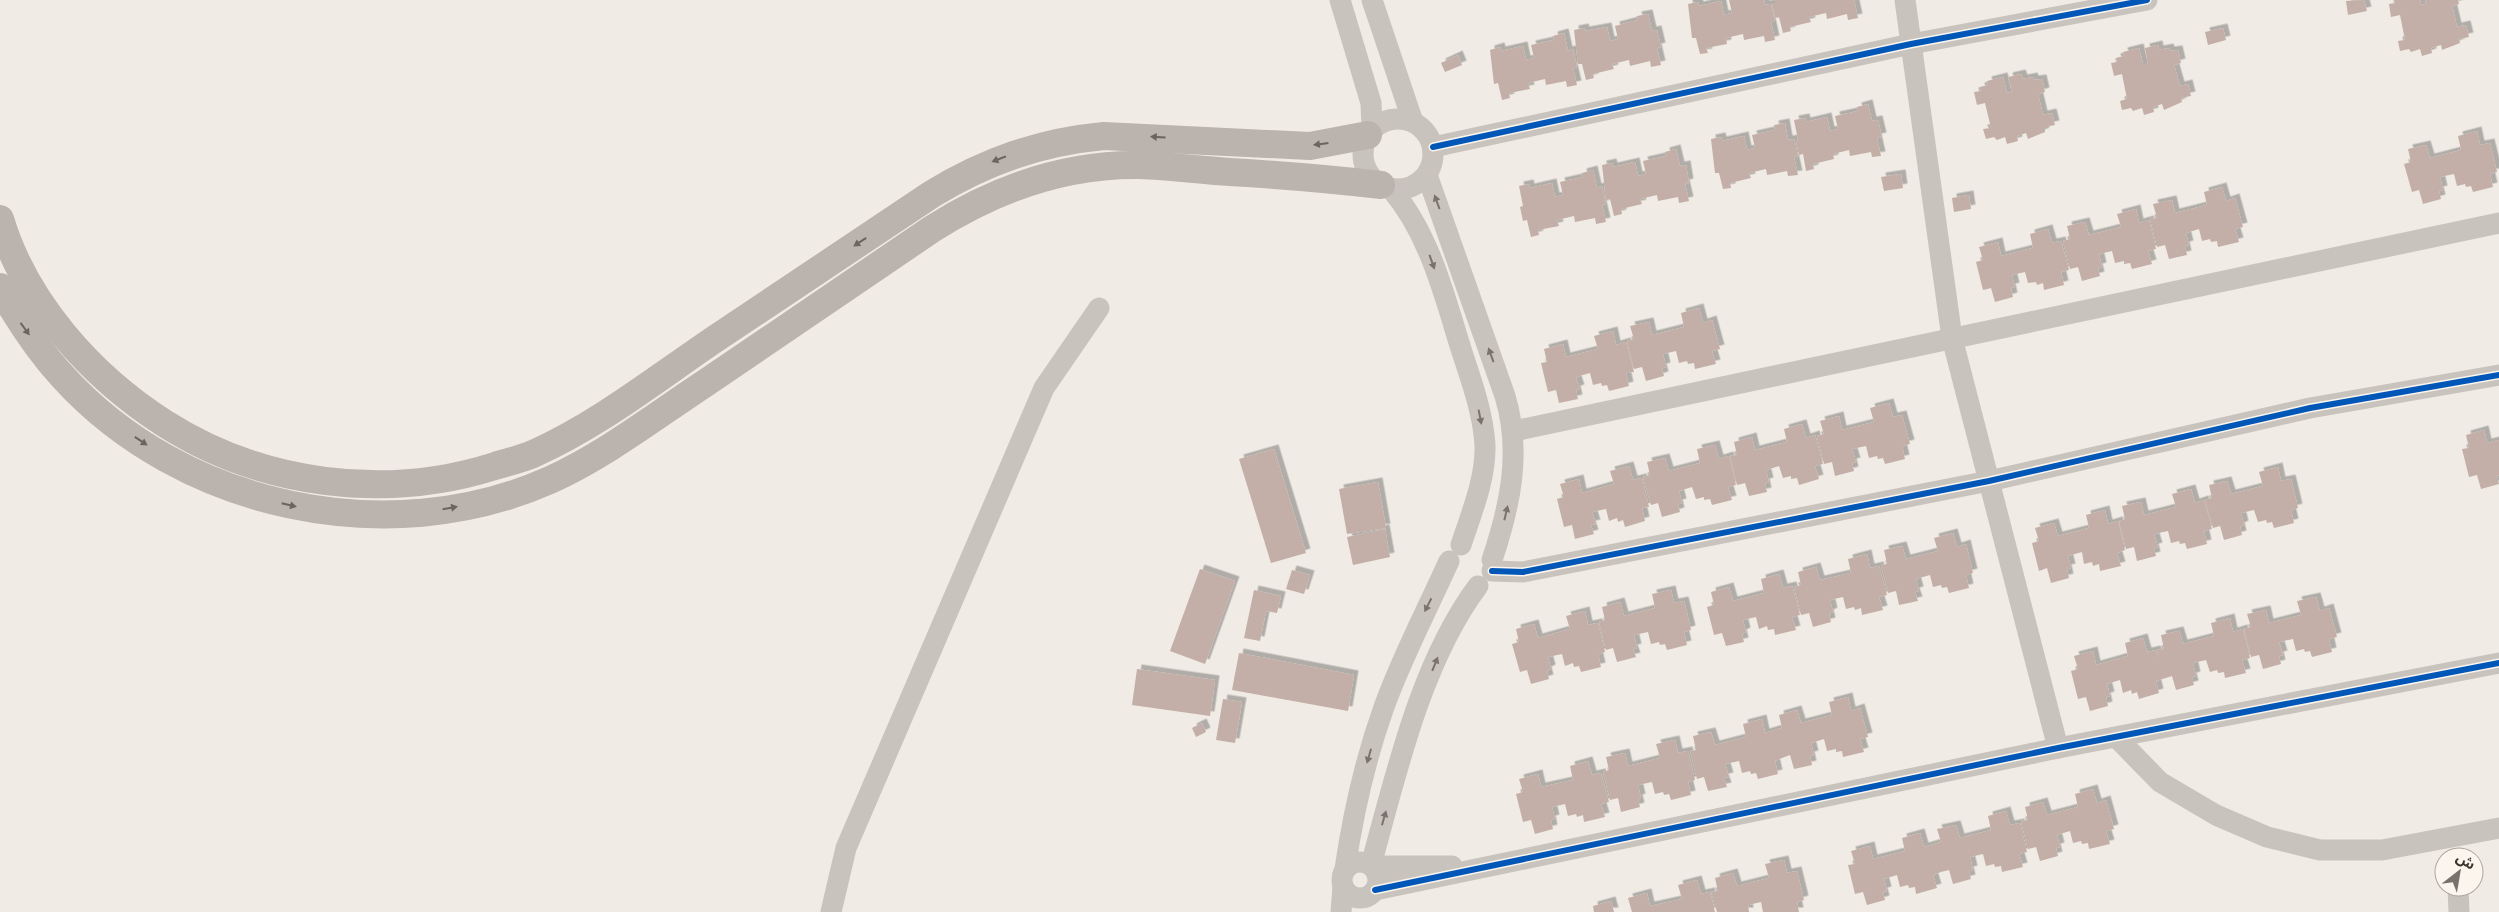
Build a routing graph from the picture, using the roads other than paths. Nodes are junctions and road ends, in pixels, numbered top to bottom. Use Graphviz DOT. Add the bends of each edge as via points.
graph roads {
  1 [pos="1340,0"];
  2 [pos="1372,0"];
  3 [pos="1905,0"];
  4 [pos="2147,0"];
  5 [pos="1911,44"];
  6 [pos="1413,122"];
  7 [pos="1370,132"];
  8 [pos="1433,148"];
  9 [pos="1427,175"];
  10 [pos="1386,187"];
  11 [pos="0,219"];
  12 [pos="2499,223"];
  13 [pos="0,287"];
  14 [pos="1099,308"];
  15 [pos="1952,338"];
  16 [pos="2499,375"];
  17 [pos="1514,431"];
  18 [pos="1989,481"];
  19 [pos="1455,553"];
  20 [pos="1487,572"];
  21 [pos="2499,663"];
  22 [pos="2117,738"];
  23 [pos="2058,748"];
  24 [pos="2499,828"];
  25 [pos="2459,847"];
  26 [pos="2434,849"];
  27 [pos="1490,865"];
  28 [pos="1372,866"];
  29 [pos="1344,878"];
  30 [pos="2458,897"];
  31 [pos="1371,899"];
  32 [pos="831,912"];
  33 [pos="1341,912"];
  34 [pos="2459,912"];
  1 -- 7 [label="street" via="1372,103"];
  2 -- 6 [label="street"];
  3 -- 5 [label="street"];
  4 -- 5 [label="street"];
  5 -- 8 [label="street"];
  5 -- 15 [label="street"];
  6 -- 7 [label="street" via="1391,120"];
  6 -- 8 [label="street" via="1429,137"];
  7 -- 10 [label="street" via="1364,145 1366,168"];
  7 -- 11 [label="main road, one-way" via="1310,146 1104,136 1073,139 1014,153 958,178 932,194 594,421 532,454 465,475 395,485 324,482 256,467 190,440 131,402 79,354 37,297"];
  8 -- 9 [label="street" via="1432,166"];
  9 -- 10 [label="street" via="1405,189"];
  17 -- 9 [label="street, one-way" via="1505,396"];
  13 -- 10 [label="main road, one-way" via="22,326 64,378 112,422 167,459 227,487 290,506 356,514 422,512 487,501 549,480 607,449 955,214 1031,181 1084,169 1139,165 1321,178"];
  10 -- 19 [label="street, one-way" via="1411,216 1425,245 1450,313 1481,419 1483,466 1476,499"];
  12 -- 15 [label="street"];
  14 -- 32 [label="street" via="1044,388 846,848"];
  15 -- 17 [label="street"];
  15 -- 18 [label="street"];
  16 -- 18 [label="street" via="2310,408"];
  20 -- 17 [label="street, one-way" via="1503,528 1511,491"];
  18 -- 20 [label="street" via="1523,572"];
  18 -- 23 [label="street"];
  19 -- 20 [label="street" via="1480,546 1489,554"];
  19 -- 20 [label="street" via="1450,574 1459,585 1465,587"];
  19 -- 29 [label="street, one-way" via="1410,643 1384,707 1358,794"];
  28 -- 20 [label="street, one-way" via="1420,701 1449,634"];
  21 -- 22 [label="street"];
  22 -- 23 [label="street"];
  22 -- 26 [label="street" via="2160,782 2216,815 2267,837 2320,850"];
  23 -- 27 [label="street"];
  24 -- 25 [label="street"];
  27 -- 28 [label="street"];
  27 -- 31 [label="street"];
  28 -- 29 [label="street" via="1366,862 1354,862"];
  28 -- 31 [label="street" via="1378,875"];
  29 -- 31 [label="street" via="1354,897"];
  29 -- 33 [label="street"];
  30 -- 34 [label="street"];
}
